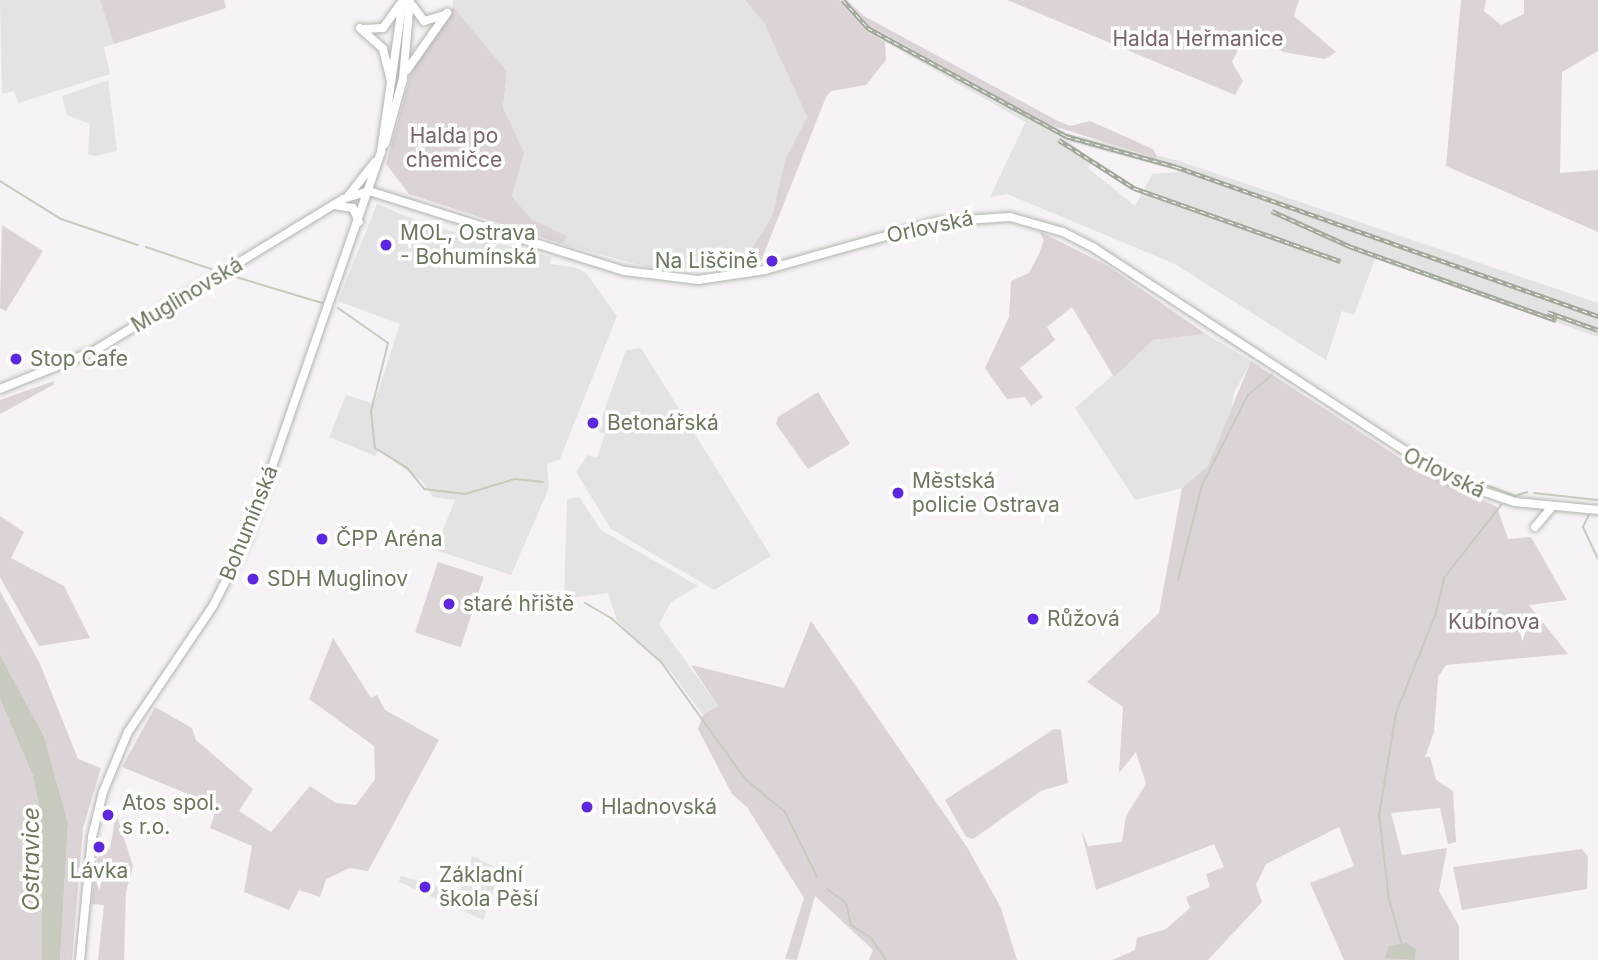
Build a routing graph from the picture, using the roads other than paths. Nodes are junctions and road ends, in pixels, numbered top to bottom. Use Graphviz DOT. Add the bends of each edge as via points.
graph roads {
  1 [pos="402,0"];
  2 [pos="411,0"];
  3 [pos="403,79"];
  4 [pos="393,95"];
  5 [pos="381,152"];
  6 [pos="369,191"];
  7 [pos="346,197"];
  8 [pos="334,205"];
  9 [pos="359,222"];
  10 [pos="0,388"];
  11 [pos="1551,508"];
  12 [pos="1598,510"];
  13 [pos="1535,527"];
  14 [pos="80,960"];
  1 -- 4 [label="main road, Bohumínská"];
  1 -- 4 [label="main road" via="383,28 360,28 383,49"];
  2 -- 3 [label="main road, Bohumínská"];
  2 -- 3 [label="main road" via="425,21 447,13"];
  3 -- 5 [label="main road, Bohumínská"];
  4 -- 5 [label="main road, Bohumínská"];
  5 -- 6 [label="main road, Bohumínská"];
  5 -- 7 [label="main road"];
  6 -- 7 [label="main road, Muglinovská"];
  6 -- 9 [label="main road, Bohumínská"];
  6 -- 11 [label="main road, Orlovská" via="625,271 698,280 765,270 936,222 992,216 1028,220 1094,248 1428,469 1478,492"];
  7 -- 8 [label="main road, Muglinovská"];
  8 -- 9 [label="main road" via="353,208"];
  8 -- 10 [label="main road, Muglinovská" via="107,344"];
  9 -- 14 [label="main road, Bohumínská" via="242,551 116,755 92,837"];
  11 -- 12 [label="main road, Orlovská"];
  11 -- 13 [label="main road"];
}
